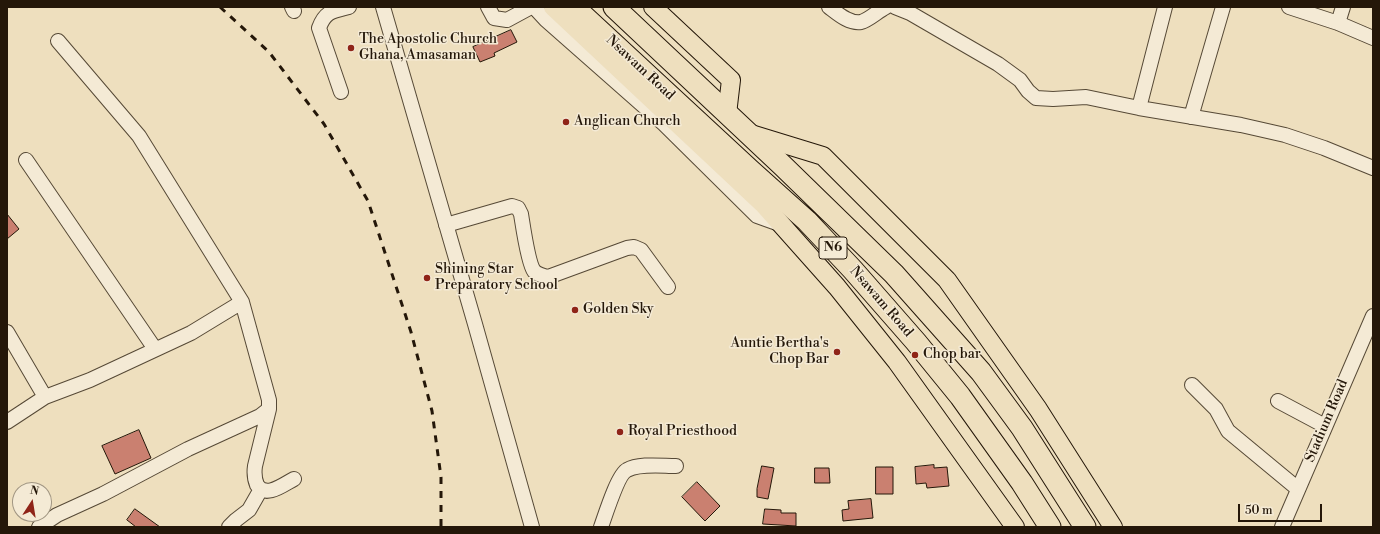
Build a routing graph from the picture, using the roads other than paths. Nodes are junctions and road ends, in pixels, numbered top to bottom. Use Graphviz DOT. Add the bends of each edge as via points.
graph roads {
  1 [pos="349,7"];
  2 [pos="383,7"];
  3 [pos="488,7"];
  4 [pos="533,7"];
  5 [pos="553,7"];
  6 [pos="574,7"];
  7 [pos="614,7"];
  8 [pos="654,7"];
  9 [pos="829,7"];
  10 [pos="886,7"];
  11 [pos="895,7"];
  12 [pos="1165,7"];
  13 [pos="1224,7"];
  14 [pos="1289,7"];
  15 [pos="1342,7"];
  16 [pos="1338,23"];
  17 [pos="1373,38"];
  18 [pos="58,41"];
  19 [pos="341,92"];
  20 [pos="1139,108"];
  21 [pos="727,114"];
  22 [pos="1191,117"];
  23 [pos="748,133"];
  24 [pos="26,160"];
  25 [pos="1373,168"];
  26 [pos="446,225"];
  27 [pos="782,225"];
  28 [pos="668,288"];
  29 [pos="242,302"];
  30 [pos="1373,316"];
  31 [pos="7,332"];
  32 [pos="155,349"];
  33 [pos="1192,385"];
  34 [pos="45,397"];
  35 [pos="1278,401"];
  36 [pos="269,409"];
  37 [pos="7,422"];
  38 [pos="1325,426"];
  39 [pos="676,466"];
  40 [pos="294,479"];
  41 [pos="261,489"];
  42 [pos="1298,489"];
  43 [pos="38,527"];
  44 [pos="229,527"];
  45 [pos="532,527"];
  46 [pos="601,527"];
  47 [pos="1015,527"];
  48 [pos="1050,527"];
  49 [pos="1085,527"];
  50 [pos="1113,527"];
  51 [pos="1282,527"];
  1 -- 19 [label="street" via="330,12 322,19 319,28"];
  2 -- 26 [label="street"];
  3 -- 4 [label="street" via="494,18 507,20"];
  4 -- 27 [label="street" via="664,124 757,216"];
  5 -- 27 [label="main road" via="764,205"];
  6 -- 48 [label="highway, Nsawam Road / N6" via="807,221 853,270 960,396"];
  7 -- 21 [label="highway, Nsawam Road / N6"];
  8 -- 21 [label="main road" via="731,80"];
  9 -- 10 [label="street" via="851,21 860,22"];
  11 -- 20 [label="street" via="910,13 998,64 1020,80 1036,98 1086,97"];
  12 -- 20 [label="street"];
  13 -- 22 [label="street"];
  14 -- 16 [label="street"];
  15 -- 16 [label="street"];
  16 -- 17 [label="street"];
  18 -- 29 [label="street" via="139,136"];
  20 -- 22 [label="street"];
  21 -- 23 [label="highway, Nsawam Road / N6"];
  22 -- 25 [label="street" via="1285,135"];
  23 -- 49 [label="highway, Nsawam Road / N6" via="894,274 981,372 1022,428"];
  23 -- 50 [label="main road" via="823,156 947,280 1038,410"];
  24 -- 32 [label="street"];
  26 -- 28 [label="street" via="512,206 518,208 521,214 530,262 533,270 539,275 548,277 634,247 641,250"];
  26 -- 45 [label="street"];
  27 -- 47 [label="main road" via="897,362"];
  29 -- 32 [label="street" via="190,333"];
  29 -- 36 [label="street" via="270,400"];
  30 -- 38 [label="street, Stadium Road"];
  31 -- 34 [label="street"];
  32 -- 34 [label="street" via="90,380"];
  33 -- 42 [label="street" via="1216,409 1228,431"];
  34 -- 37 [label="street"];
  35 -- 38 [label="street"];
  36 -- 41 [label="street" via="254,474 255,481"];
  36 -- 43 [label="street" via="260,416 188,449"];
  38 -- 42 [label="street, Stadium Road"];
  39 -- 46 [label="street" via="634,467 624,471"];
  40 -- 41 [label="street" via="272,491"];
  41 -- 44 [label="street" via="249,510"];
  42 -- 51 [label="street, Stadium Road"];
}
